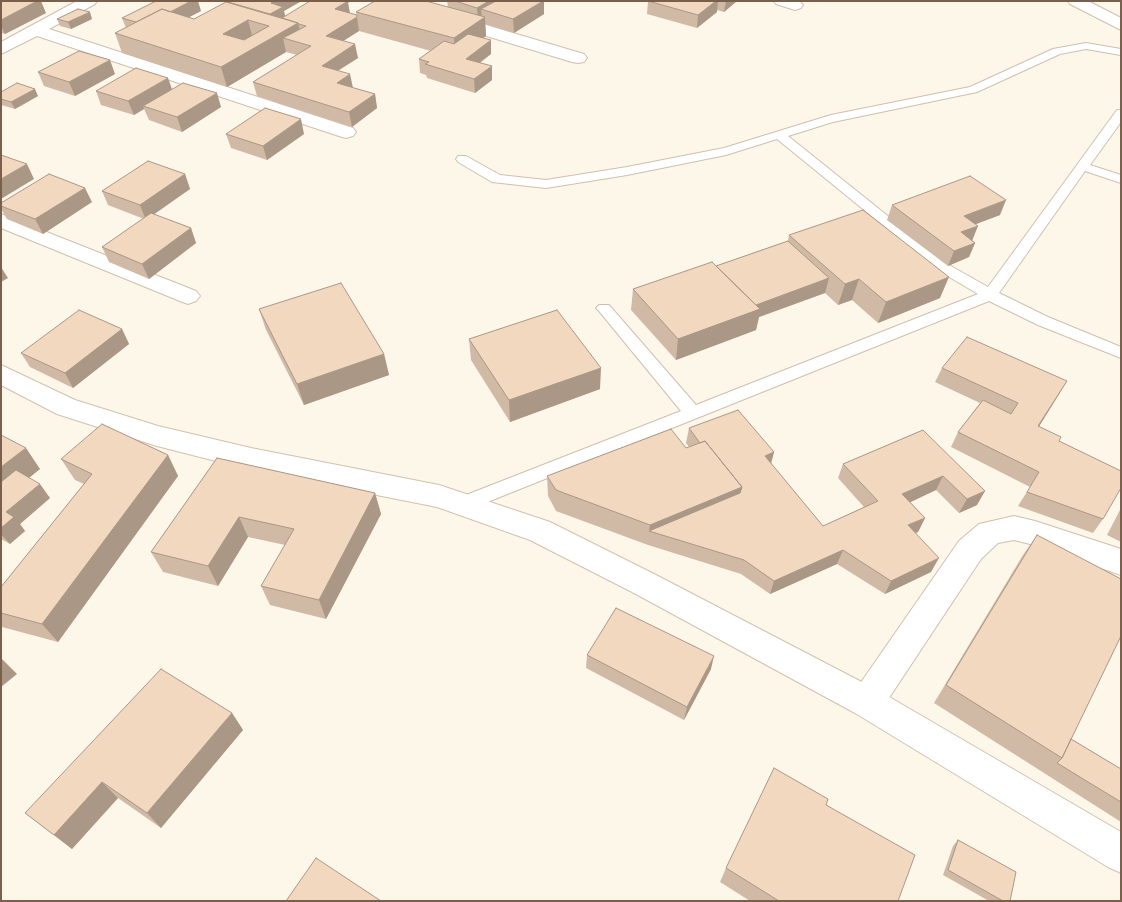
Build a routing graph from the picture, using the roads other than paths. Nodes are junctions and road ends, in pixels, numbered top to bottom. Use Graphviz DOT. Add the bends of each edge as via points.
graph roads {
  1 [pos="89,1"];
  2 [pos="388,1"];
  3 [pos="1076,1"];
  4 [pos="1121,24"];
  5 [pos="35,30"];
  6 [pos="3,46"];
  7 [pos="1121,52"];
  8 [pos="578,58"];
  9 [pos="1121,113"];
  10 [pos="346,132"];
  11 [pos="779,135"];
  12 [pos="462,160"];
  13 [pos="1082,166"];
  14 [pos="1121,179"];
  15 [pos="1,220"];
  16 [pos="990,295"];
  17 [pos="188,296"];
  18 [pos="604,308"];
  19 [pos="1121,353"];
  20 [pos="1,374"];
  21 [pos="693,413"];
  22 [pos="463,504"];
  23 [pos="1121,562"];
  24 [pos="866,702"];
  25 [pos="1121,854"];
  1 -- 5 [label="street"];
  2 -- 8 [label="street"];
  3 -- 4 [label="street"];
  5 -- 6 [label="street"];
  5 -- 10 [label="street"];
  7 -- 11 [label="lane" via="1086,46 1057,51 973,90 831,120"];
  9 -- 13 [label="lane"];
  11 -- 12 [label="lane" via="726,151 627,172 546,184 497,178"];
  11 -- 16 [label="lane" via="944,268"];
  13 -- 14 [label="lane"];
  13 -- 16 [label="lane"];
  15 -- 17 [label="street"];
  16 -- 19 [label="lane"];
  16 -- 21 [label="lane"];
  18 -- 21 [label="lane"];
  20 -- 22 [label="street" via="66,407 157,436 251,459 439,496"];
  21 -- 22 [label="lane"];
  22 -- 24 [label="street" via="540,531"];
  23 -- 24 [label="street" via="1014,528 989,533 970,550"];
  24 -- 25 [label="street"];
}
